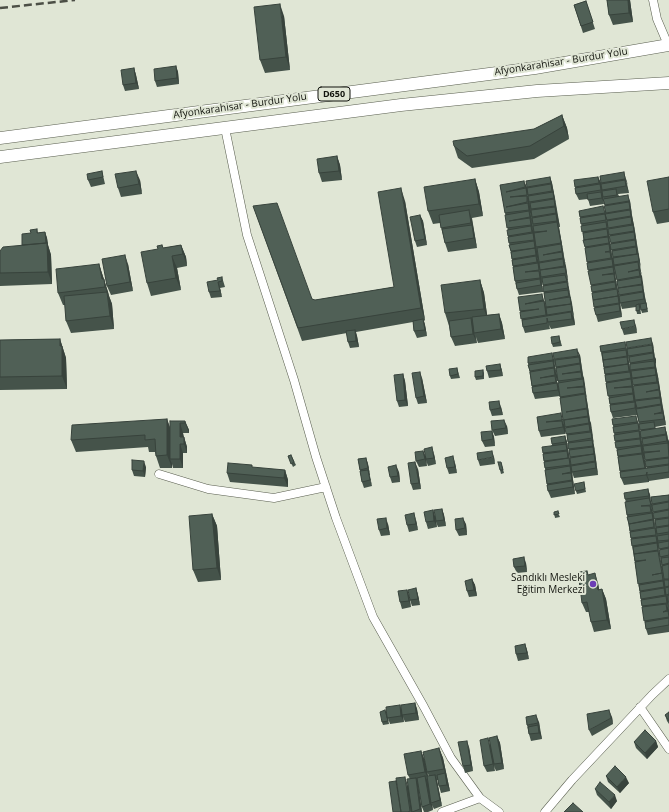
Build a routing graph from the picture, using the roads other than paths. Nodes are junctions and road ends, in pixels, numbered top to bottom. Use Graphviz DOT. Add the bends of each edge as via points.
graph roads {
  1 [pos="653,0"];
  2 [pos="669,46"];
  3 [pos="669,83"];
  4 [pos="225,128"];
  5 [pos="0,138"];
  6 [pos="0,157"];
  7 [pos="159,474"];
  8 [pos="326,487"];
  9 [pos="669,678"];
  10 [pos="640,707"];
  11 [pos="669,749"];
  12 [pos="480,798"];
  13 [pos="442,812"];
  14 [pos="499,812"];
  15 [pos="545,812"];
  1 -- 2 [label="street" via="657,19"];
  2 -- 5 [label="highway, Afyonkarahisar - Burdur Yolu / D650" via="535,68"];
  3 -- 4 [label="highway, Afyonkarahisar - Burdur Yolu / D650" via="537,91"];
  4 -- 6 [label="highway, Afyonkarahisar - Burdur Yolu / D650"];
  4 -- 8 [label="street" via="247,235"];
  7 -- 8 [label="street" via="208,490 274,498"];
  8 -- 12 [label="street" via="373,617 451,758"];
  9 -- 10 [label="street"];
  10 -- 11 [label="street"];
  10 -- 15 [label="street"];
  12 -- 13 [label="street"];
  12 -- 14 [label="street"];
}
